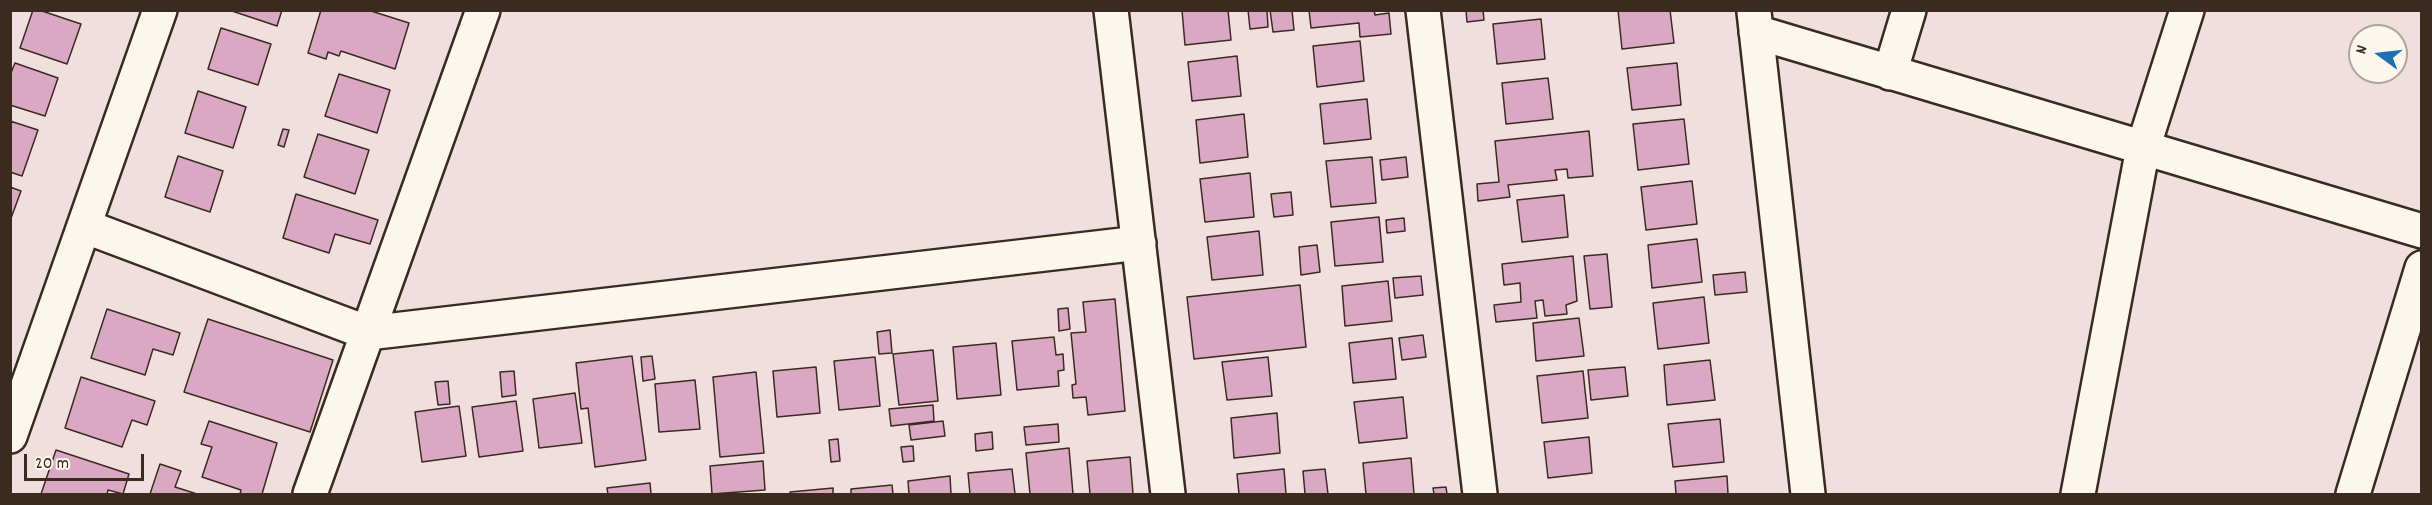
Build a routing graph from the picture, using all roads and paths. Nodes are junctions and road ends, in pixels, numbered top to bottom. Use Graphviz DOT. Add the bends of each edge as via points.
graph roads {
  1 [pos="160,10"];
  2 [pos="483,10"];
  3 [pos="1111,10"];
  4 [pos="1423,10"];
  5 [pos="1909,10"];
  6 [pos="2187,10"];
  7 [pos="1755,21"];
  8 [pos="1890,73"];
  9 [pos="2143,148"];
  10 [pos="84,226"];
  11 [pos="2421,231"];
  12 [pos="1138,243"];
  13 [pos="2421,268"];
  14 [pos="368,333"];
  15 [pos="10,436"];
  16 [pos="310,495"];
  17 [pos="1168,495"];
  18 [pos="1480,495"];
  19 [pos="1808,495"];
  20 [pos="2078,495"];
  21 [pos="2354,495"];
  1 -- 10 [label="street"];
  2 -- 14 [label="street"];
  3 -- 12 [label="street"];
  4 -- 18 [label="street"];
  5 -- 8 [label="street"];
  6 -- 9 [label="street"];
  7 -- 8 [label="street"];
  7 -- 19 [label="street"];
  8 -- 9 [label="street"];
  9 -- 11 [label="street"];
  9 -- 20 [label="street"];
  10 -- 14 [label="street"];
  10 -- 15 [label="street"];
  12 -- 14 [label="street"];
  12 -- 17 [label="street"];
  13 -- 21 [label="street"];
  14 -- 16 [label="street"];
}
